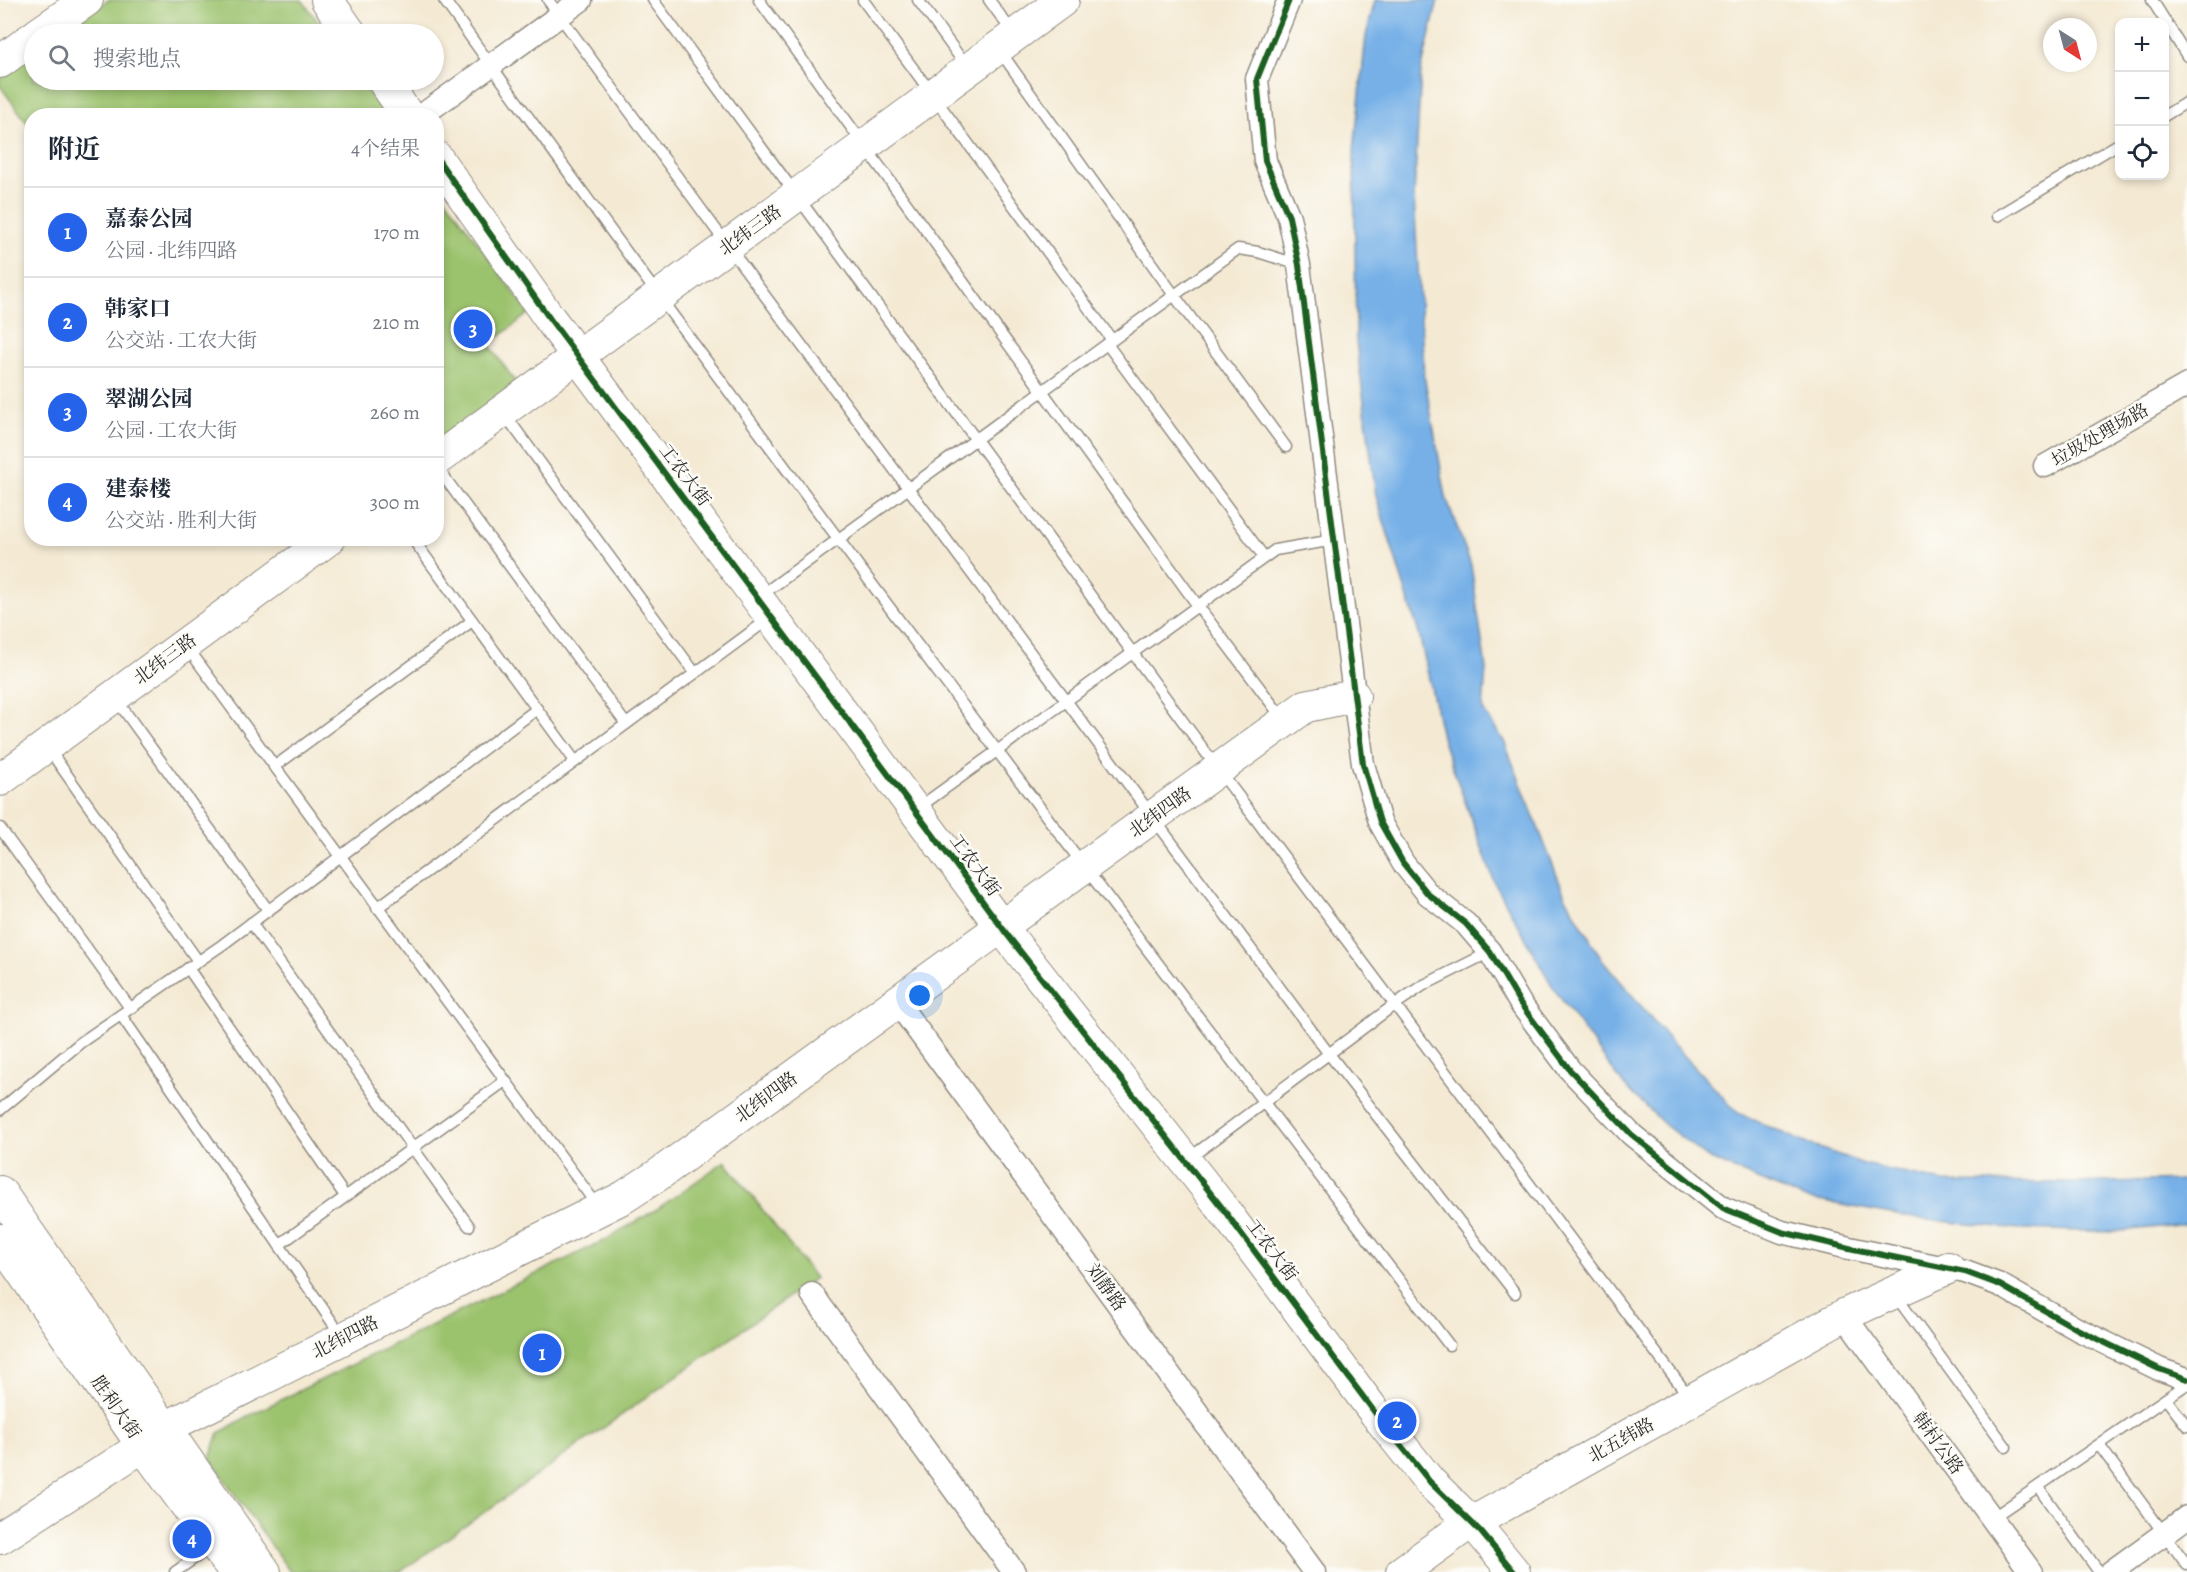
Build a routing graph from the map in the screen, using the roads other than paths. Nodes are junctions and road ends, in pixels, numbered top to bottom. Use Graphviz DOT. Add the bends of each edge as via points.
graph roads {
  1 [pos="87,0"];
  2 [pos="327,0"];
  3 [pos="444,0"];
  4 [pos="581,0"];
  5 [pos="653,0"];
  6 [pos="759,0"];
  7 [pos="863,0"];
  8 [pos="918,0"];
  9 [pos="989,0"];
  10 [pos="1063,0"];
  11 [pos="1289,0"];
  12 [pos="2152,0"];
  13 [pos="554,8"];
  14 [pos="52,24"];
  15 [pos="344,24"];
  16 [pos="1006,42"];
  17 [pos="24,44"];
  18 [pos="2187,56"];
  19 [pos="0,62"];
  20 [pos="491,65"];
  21 [pos="969,69"];
  22 [pos="390,90"];
  23 [pos="933,95"];
  24 [pos="2187,102"];
  25 [pos="402,108"];
  26 [pos="432,108"];
  27 [pos="2169,113"];
  28 [pos="864,146"];
  29 [pos="2115,146"];
  30 [pos="444,168"];
  31 [pos="795,197"];
  32 [pos="1997,216"];
  33 [pos="728,246"];
  34 [pos="1299,265"];
  35 [pos="1174,295"];
  36 [pos="659,297"];
  37 [pos="1110,342"];
  38 [pos="578,357"];
  39 [pos="2187,386"];
  40 [pos="1042,391"];
  41 [pos="503,412"];
  42 [pos="976,439"];
  43 [pos="1286,447"];
  44 [pos="444,454"];
  45 [pos="2044,466"];
  46 [pos="444,477"];
  47 [pos="908,488"];
  48 [pos="839,538"];
  49 [pos="1334,540"];
  50 [pos="319,546"];
  51 [pos="418,546"];
  52 [pos="1264,557"];
  53 [pos="765,606"];
  54 [pos="1198,606"];
  55 [pos="472,621"];
  56 [pos="185,645"];
  57 [pos="1133,652"];
  58 [pos="695,673"];
  59 [pos="1354,696"];
  60 [pos="114,697"];
  61 [pos="1066,700"];
  62 [pos="537,710"];
  63 [pos="1285,722"];
  64 [pos="626,724"];
  65 [pos="46,746"];
  66 [pos="998,750"];
  67 [pos="574,761"];
  68 [pos="274,767"];
  69 [pos="1218,770"];
  70 [pos="0,780"];
  71 [pos="916,810"];
  72 [pos="1153,817"];
  73 [pos="0,828"];
  74 [pos="339,857"];
  75 [pos="1085,866"];
  76 [pos="377,908"];
  77 [pos="268,910"];
  78 [pos="251,923"];
  79 [pos="1001,935"];
  80 [pos="1490,952"];
  81 [pos="198,961"];
  82 [pos="188,968"];
  83 [pos="1394,1005"];
  84 [pos="901,1007"];
  85 [pos="125,1012"];
  86 [pos="1329,1054"];
  87 [pos="505,1081"];
  88 [pos="1263,1103"];
  89 [pos="0,1110"];
  90 [pos="413,1148"];
  91 [pos="1185,1162"];
  92 [pos="0,1192"];
  93 [pos="345,1196"];
  94 [pos="604,1215"];
  95 [pos="469,1226"];
  96 [pos="0,1240"];
  97 [pos="279,1245"];
  98 [pos="1948,1268"];
  99 [pos="1894,1292"];
  100 [pos="1515,1293"];
  101 [pos="812,1294"];
  102 [pos="1844,1315"];
  103 [pos="348,1344"];
  104 [pos="1449,1345"];
  105 [pos="2187,1379"];
  106 [pos="2187,1384"];
  107 [pos="2166,1399"];
  108 [pos="1692,1401"];
  109 [pos="2187,1426"];
  110 [pos="161,1438"];
  111 [pos="2099,1445"];
  112 [pos="2006,1447"];
  113 [pos="2038,1487"];
  114 [pos="2187,1517"];
  115 [pos="1992,1518"];
  116 [pos="1471,1531"];
  117 [pos="2164,1534"];
  118 [pos="0,1538"];
  119 [pos="215,1544"];
  120 [pos="2187,1565"];
  121 [pos="175,1572"];
  122 [pos="235,1572"];
  123 [pos="266,1572"];
  124 [pos="1014,1572"];
  125 [pos="1314,1572"];
  126 [pos="1402,1572"];
  127 [pos="1421,1572"];
  128 [pos="1514,1572"];
  129 [pos="2031,1572"];
  130 [pos="2099,1572"];
  131 [pos="2111,1572"];
  1 -- 14 [label="street"];
  2 -- 15 [label="street"];
  3 -- 20 [label="lane"];
  4 -- 13 [label="street"];
  5 -- 31 [label="lane"];
  6 -- 28 [label="lane"];
  7 -- 23 [label="lane"];
  8 -- 21 [label="lane"];
  9 -- 16 [label="lane"];
  10 -- 16 [label="street, 北纬三路"];
  11 -- 34 [label="street" via="1257,78 1265,161 1289,218"];
  12 -- 18 [label="lane"];
  13 -- 20 [label="street"];
  13 -- 33 [label="lane"];
  16 -- 21 [label="street, 北纬三路"];
  16 -- 35 [label="lane"];
  17 -- 19 [label="street"];
  20 -- 26 [label="street"];
  20 -- 36 [label="lane"];
  21 -- 23 [label="street, 北纬三路"];
  22 -- 25 [label="street"];
  23 -- 28 [label="street, 北纬三路"];
  23 -- 37 [label="lane"];
  24 -- 27 [label="lane"];
  28 -- 31 [label="street, 北纬三路"];
  28 -- 40 [label="lane"];
  29 -- 32 [label="lane"];
  30 -- 38 [label="street, 工农大街"];
  31 -- 33 [label="street, 北纬三路"];
  31 -- 42 [label="lane"];
  33 -- 36 [label="street, 北纬三路"];
  33 -- 47 [label="lane"];
  34 -- 35 [label="lane" via="1238,249"];
  34 -- 49 [label="street"];
  35 -- 37 [label="lane"];
  35 -- 43 [label="lane"];
  36 -- 38 [label="street, 北纬三路"];
  36 -- 48 [label="lane"];
  37 -- 40 [label="lane"];
  37 -- 52 [label="lane"];
  38 -- 41 [label="street, 北纬三路"];
  38 -- 53 [label="street, 工农大街"];
  39 -- 45 [label="street, 垃圾处理场路"];
  40 -- 42 [label="lane"];
  40 -- 54 [label="lane"];
  41 -- 44 [label="street, 北纬三路"];
  41 -- 58 [label="lane"];
  42 -- 47 [label="lane"];
  42 -- 57 [label="lane"];
  46 -- 64 [label="lane"];
  47 -- 48 [label="lane"];
  47 -- 61 [label="lane"];
  48 -- 53 [label="lane"];
  48 -- 66 [label="lane"];
  49 -- 52 [label="lane" via="1275,550"];
  49 -- 59 [label="street"];
  50 -- 56 [label="street, 北纬三路"];
  51 -- 55 [label="lane"];
  52 -- 54 [label="lane"];
  53 -- 58 [label="lane"];
  53 -- 71 [label="street, 工农大街"];
  54 -- 57 [label="lane"];
  54 -- 63 [label="lane"];
  55 -- 62 [label="lane"];
  55 -- 68 [label="lane"];
  56 -- 60 [label="street, 北纬三路"];
  56 -- 68 [label="lane"];
  57 -- 61 [label="lane"];
  57 -- 69 [label="lane"];
  58 -- 64 [label="lane"];
  59 -- 63 [label="street, 北纬四路" via="1306,706"];
  59 -- 80 [label="street" via="1363,764 1380,822 1403,863 1428,894 1466,924"];
  60 -- 65 [label="street, 北纬三路"];
  60 -- 77 [label="lane"];
  61 -- 66 [label="lane"];
  61 -- 72 [label="lane"];
  62 -- 67 [label="lane"];
  62 -- 74 [label="lane"];
  63 -- 69 [label="street, 北纬四路"];
  64 -- 67 [label="lane"];
  65 -- 70 [label="street, 北纬三路"];
  65 -- 81 [label="lane"];
  66 -- 71 [label="lane"];
  66 -- 75 [label="lane"];
  67 -- 76 [label="lane"];
  68 -- 74 [label="lane"];
  69 -- 72 [label="street, 北纬四路"];
  69 -- 83 [label="lane"];
  71 -- 79 [label="street, 工农大街"];
  72 -- 75 [label="street, 北纬四路"];
  72 -- 86 [label="lane"];
  73 -- 85 [label="lane"];
  74 -- 76 [label="lane"];
  74 -- 77 [label="lane"];
  75 -- 79 [label="street, 北纬四路"];
  75 -- 88 [label="lane"];
  76 -- 87 [label="lane"];
  77 -- 78 [label="lane"];
  78 -- 81 [label="lane"];
  78 -- 90 [label="lane"];
  79 -- 84 [label="street, 北纬四路"];
  79 -- 91 [label="street, 工农大街"];
  79 -- 116 [label="street, 工农大街" via="1419,1488"];
  80 -- 83 [label="lane" via="1422,986"];
  80 -- 98 [label="street" via="1520,1002 1570,1070 1631,1134 1723,1209 1782,1232"];
  81 -- 82 [label="lane"];
  82 -- 85 [label="lane"];
  82 -- 93 [label="lane"];
  83 -- 86 [label="lane"];
  83 -- 108 [label="lane"];
  84 -- 94 [label="street, 北纬四路" via="668,1184"];
  84 -- 125 [label="street, 刘静路"];
  85 -- 89 [label="lane" via="80,1043"];
  85 -- 97 [label="lane"];
  86 -- 88 [label="lane"];
  86 -- 100 [label="lane"];
  87 -- 90 [label="lane"];
  87 -- 94 [label="lane"];
  88 -- 91 [label="lane"];
  88 -- 104 [label="lane"];
  90 -- 93 [label="lane"];
  90 -- 95 [label="lane"];
  91 -- 116 [label="street, 工农大街"];
  92 -- 110 [label="street"];
  93 -- 97 [label="lane"];
  94 -- 103 [label="street, 北纬四路"];
  96 -- 110 [label="street, 胜利大街"];
  97 -- 103 [label="lane"];
  98 -- 99 [label="street, 北五纬路"];
  98 -- 105 [label="street" via="2000,1285 2077,1329"];
  99 -- 102 [label="street, 北五纬路"];
  99 -- 112 [label="lane"];
  101 -- 124 [label="street"];
  102 -- 108 [label="street, 北五纬路"];
  102 -- 115 [label="street, 韩村公路"];
  103 -- 110 [label="street, 北纬四路"];
  106 -- 107 [label="lane"];
  107 -- 109 [label="lane"];
  107 -- 111 [label="lane"];
  108 -- 116 [label="street, 北五纬路"];
  110 -- 118 [label="street, 北纬四路"];
  110 -- 119 [label="street, 胜利大街"];
  110 -- 123 [label="street, 胜利大街"];
  111 -- 113 [label="lane"];
  111 -- 117 [label="lane"];
  113 -- 115 [label="lane"];
  113 -- 130 [label="lane"];
  114 -- 117 [label="street"];
  115 -- 129 [label="street, 韩村公路"];
  116 -- 126 [label="street, 北五纬路"];
  116 -- 127 [label="street, 北五纬路"];
  116 -- 128 [label="street, 工农大街"];
  117 -- 120 [label="lane"];
  117 -- 131 [label="street"];
  119 -- 121 [label="lane"];
  119 -- 122 [label="street, 胜利大街"];
}
